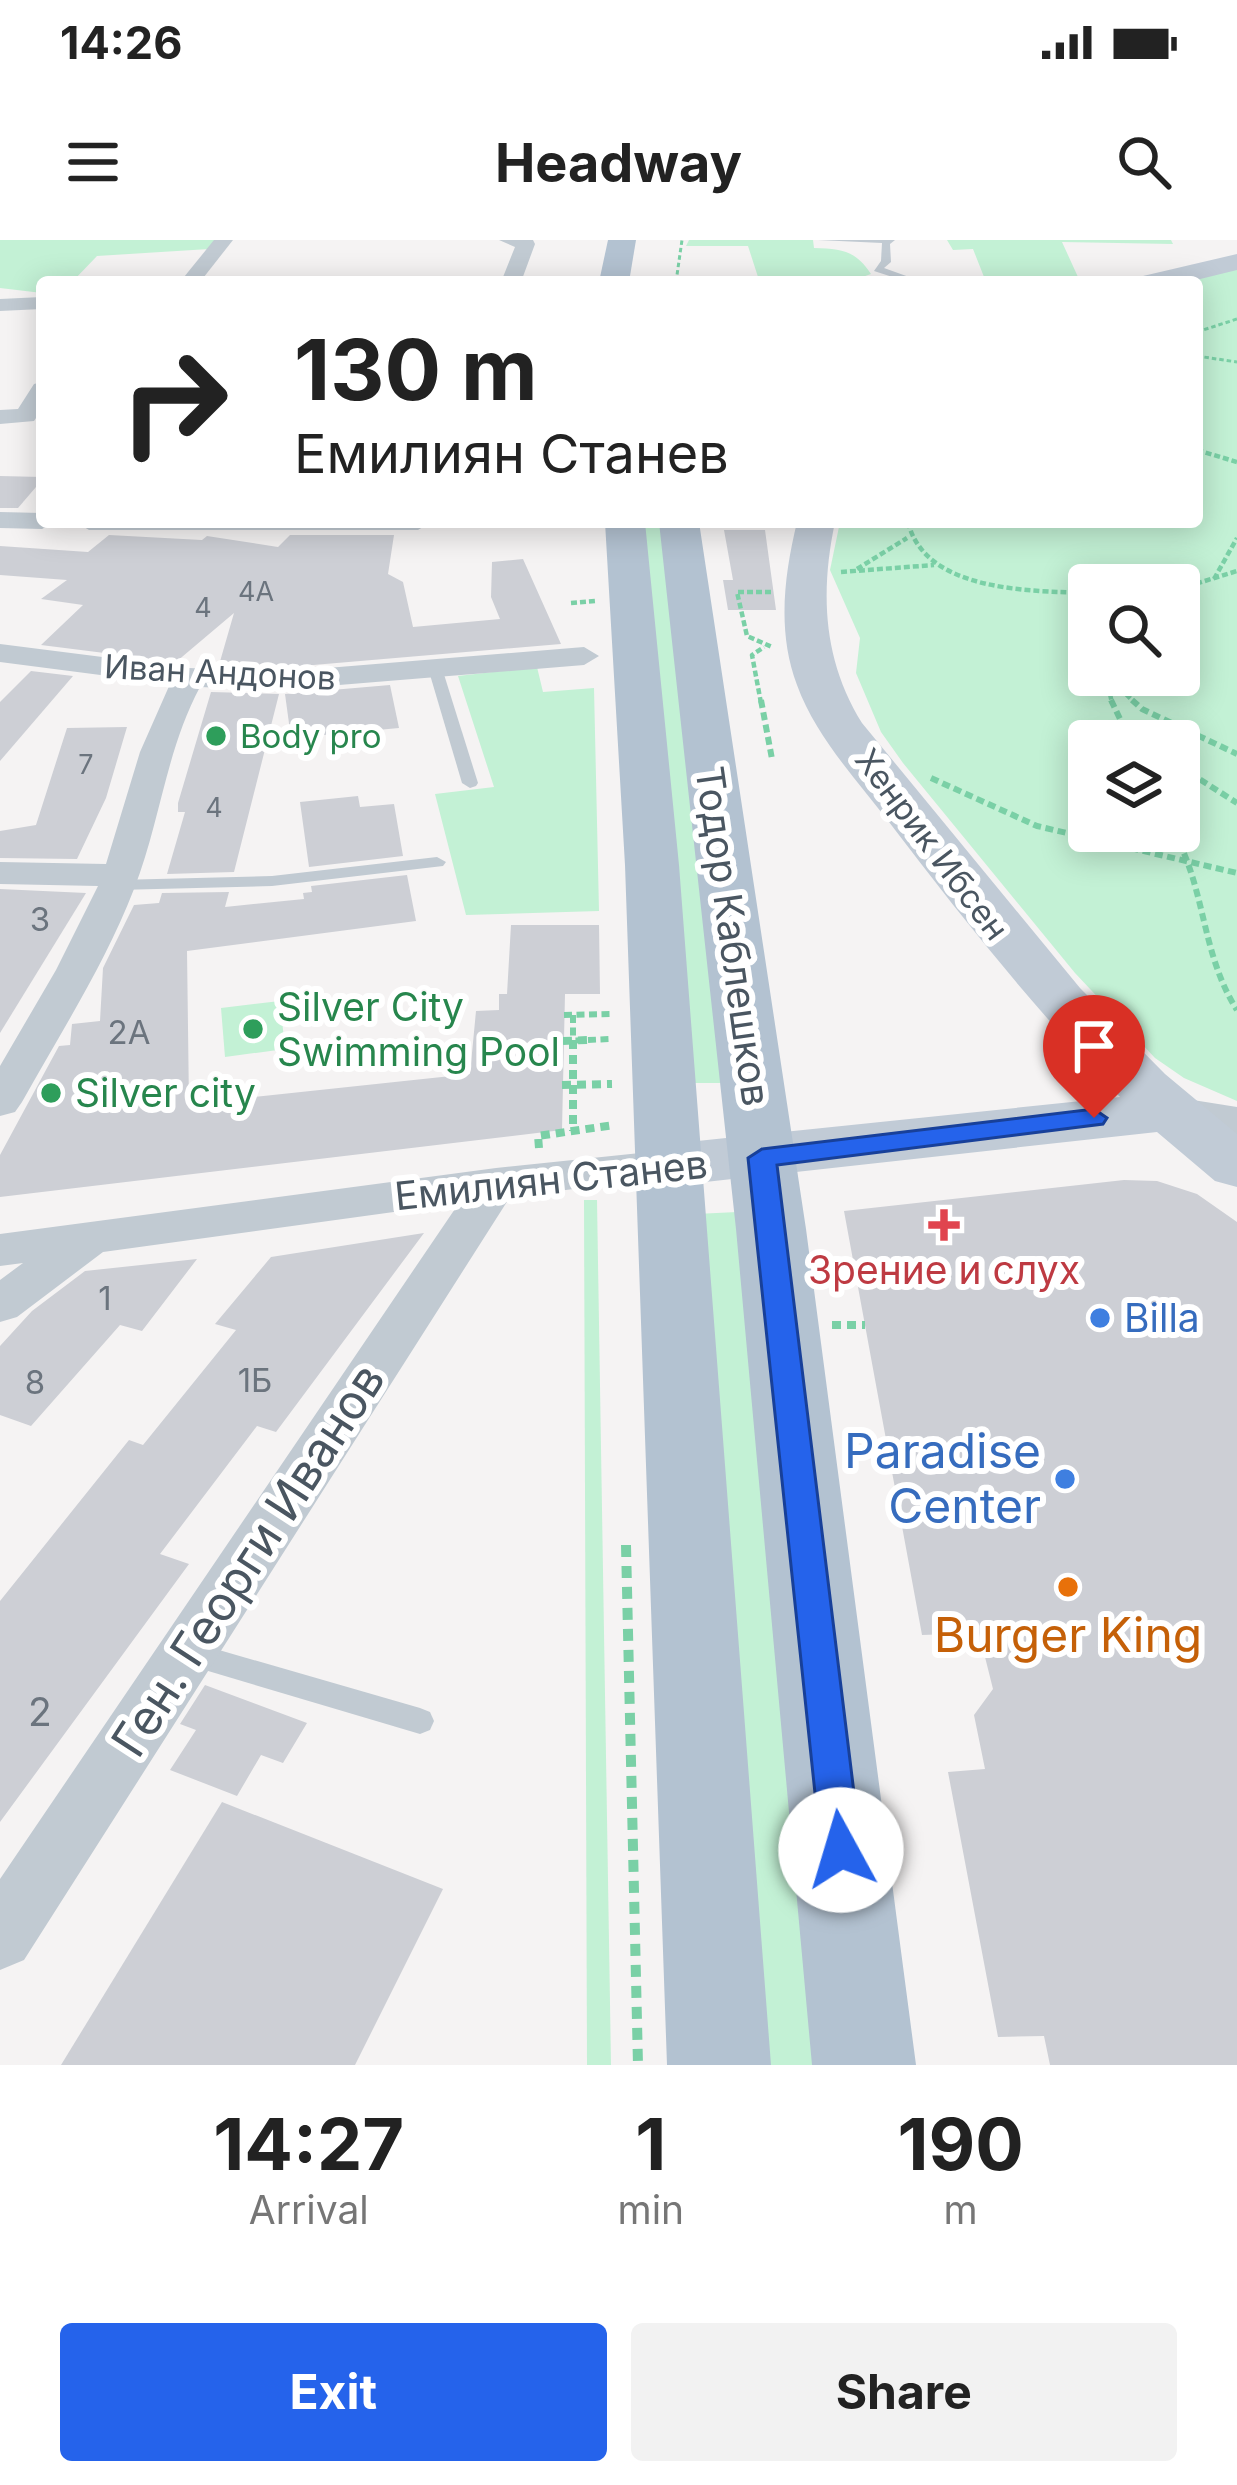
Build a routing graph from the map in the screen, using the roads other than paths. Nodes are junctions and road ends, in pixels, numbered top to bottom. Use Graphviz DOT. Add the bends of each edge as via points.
graph roads {
  1 [pos="224,240"];
  2 [pos="508,240"];
  3 [pos="622,240"];
  4 [pos="822,240"];
  5 [pos="891,240"];
  6 [pos="1237,262"];
  7 [pos="195,276"];
  8 [pos="514,276"];
  9 [pos="615,276"];
  10 [pos="900,276"];
  11 [pos="1178,276"];
  12 [pos="36,303"];
  13 [pos="0,305"];
  14 [pos="36,399"];
  15 [pos="0,417"];
  16 [pos="0,520"];
  17 [pos="36,521"];
  18 [pos="625,528"];
  19 [pos="679,528"];
  20 [pos="815,528"];
  21 [pos="0,653"];
  22 [pos="584,656"];
  23 [pos="34,659"];
  24 [pos="435,668"];
  25 [pos="189,677"];
  26 [pos="0,687"];
  27 [pos="470,784"];
  28 [pos="437,862"];
  29 [pos="0,872"];
  30 [pos="119,880"];
  31 [pos="0,1102"];
  32 [pos="1174,1111"];
  33 [pos="1237,1121"];
  34 [pos="1237,1141"];
  35 [pos="682,1149"];
  36 [pos="1237,1166"];
  37 [pos="518,1169"];
  38 [pos="87,1240"];
  39 [pos="0,1250"];
  40 [pos="0,1305"];
  41 [pos="187,1653"];
  42 [pos="420,1721"];
  43 [pos="0,1937"];
  44 [pos="719,2065"];
  45 [pos="864,2065"];
  1 -- 7 [label="street"];
  2 -- 8 [label="street" via="526,244"];
  3 -- 9 [label="main road"];
  4 -- 5 [label="lane"];
  5 -- 10 [label="lane" via="877,268"];
  6 -- 11 [label="main road"];
  12 -- 13 [label="street"];
  14 -- 15 [label="street" via="26,416"];
  16 -- 17 [label="street"];
  18 -- 35 [label="main road, Тодор Каблешков"];
  19 -- 35 [label="main road, Тодор Каблешков"];
  20 -- 32 [label="main road, Хенрик Ибсен" via="803,592 822,692 1016,954"];
  21 -- 23 [label="street, Иван Андонов"];
  22 -- 24 [label="street, Иван Андонов"];
  23 -- 25 [label="street, Иван Андонов"];
  23 -- 26 [label="street"];
  24 -- 25 [label="street, Иван Андонов" via="330,680"];
  24 -- 27 [label="lane"];
  25 -- 30 [label="street" via="172,705"];
  28 -- 30 [label="lane" via="272,881"];
  29 -- 30 [label="street"];
  30 -- 31 [label="street"];
  32 -- 33 [label="street"];
  32 -- 34 [label="street, Хенрик Ибсен"];
  32 -- 35 [label="main road, Емилиян Станев"];
  32 -- 36 [label="main road, Хенрик Ибсен"];
  35 -- 37 [label="street, Емилиян Станев"];
  35 -- 44 [label="main road, Тодор Каблешков"];
  35 -- 45 [label="main road, Тодор Каблешков"];
  37 -- 38 [label="street, Емилиян Станев"];
  37 -- 41 [label="street, Ген. Георги Иванов"];
  38 -- 39 [label="street, Емилиян Станев"];
  38 -- 40 [label="street"];
  41 -- 42 [label="lane"];
  41 -- 43 [label="street, Ген. Георги Иванов"];
}
